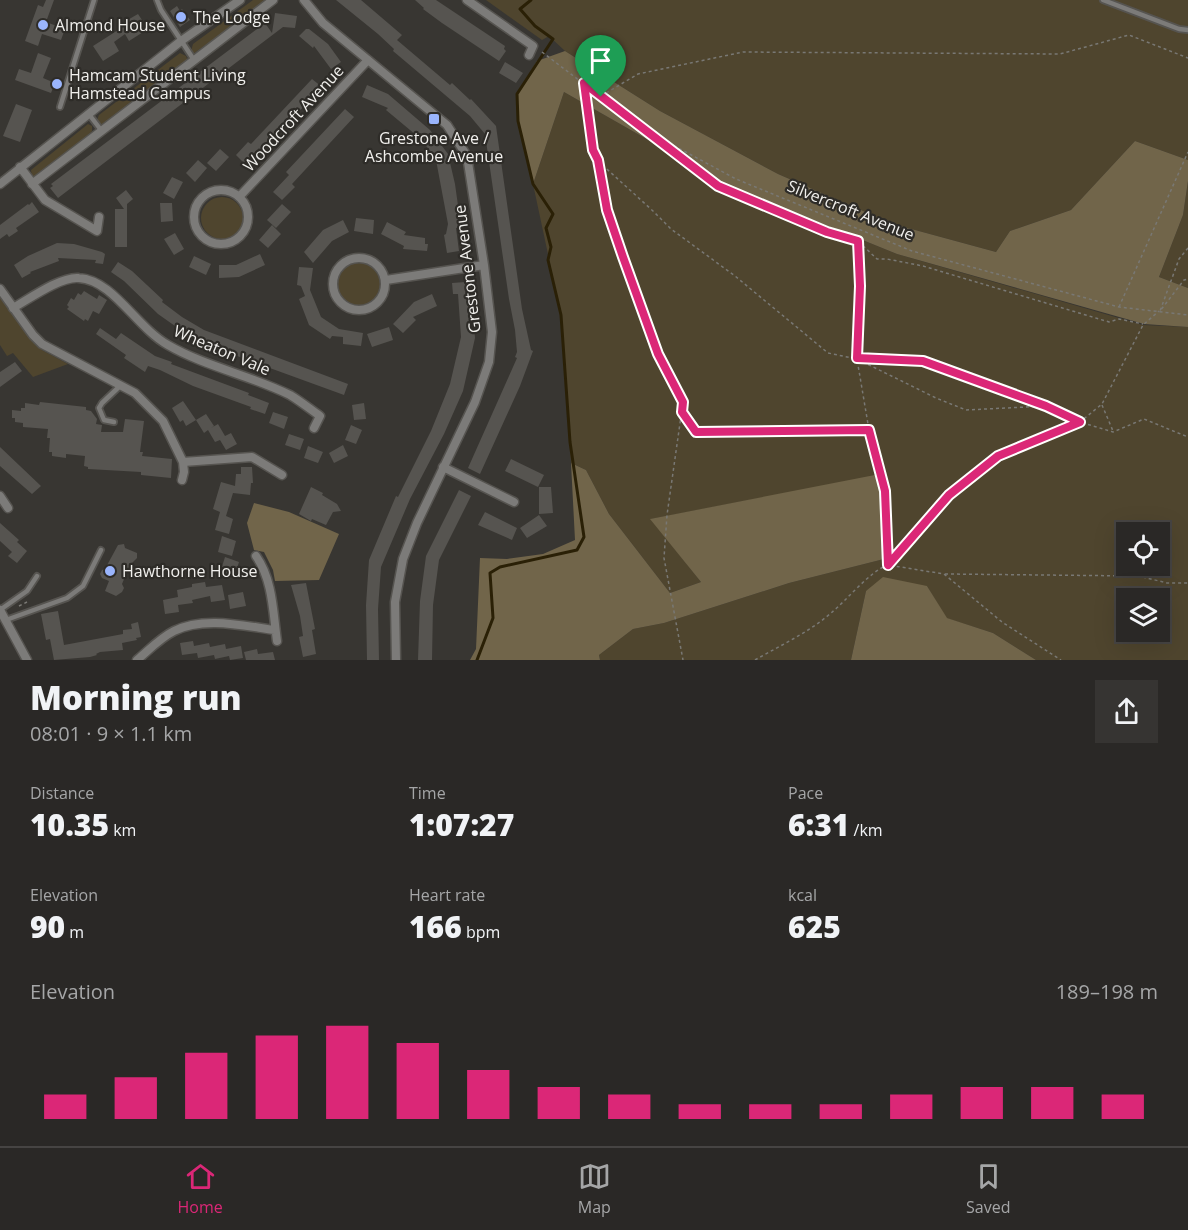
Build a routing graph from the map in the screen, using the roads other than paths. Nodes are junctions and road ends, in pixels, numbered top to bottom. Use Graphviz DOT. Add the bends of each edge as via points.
graph roads {
  1 [pos="94,0"];
  2 [pos="157,0"];
  3 [pos="240,0"];
  4 [pos="273,0"];
  5 [pos="304,0"];
  6 [pos="466,0"];
  7 [pos="1103,0"];
  8 [pos="1188,30"];
  9 [pos="181,41"];
  10 [pos="529,54"];
  11 [pos="194,60"];
  12 [pos="368,60"];
  13 [pos="60,107"];
  14 [pos="88,113"];
  15 [pos="101,130"];
  16 [pos="20,167"];
  17 [pos="32,183"];
  18 [pos="0,184"];
  19 [pos="239,197"];
  20 [pos="99,217"];
  21 [pos="484,265"];
  22 [pos="386,280"];
  23 [pos="0,289"];
  24 [pos="13,308"];
  25 [pos="122,385"];
  26 [pos="114,422"];
  27 [pos="314,428"];
  28 [pos="183,462"];
  29 [pos="443,467"];
  30 [pos="282,475"];
  31 [pos="182,480"];
  32 [pos="0,496"];
  33 [pos="513,502"];
  34 [pos="8,508"];
  35 [pos="102,550"];
  36 [pos="256,556"];
  37 [pos="37,576"];
  38 [pos="0,610"];
  39 [pos="6,620"];
  40 [pos="275,630"];
  41 [pos="277,641"];
  42 [pos="27,660"];
  43 [pos="137,660"];
  44 [pos="396,660"];
  1 -- 13 [label="lane"];
  2 -- 9 [label="lane"];
  3 -- 9 [label="street"];
  4 -- 11 [label="street"];
  5 -- 12 [label="street, Grestone Avenue" via="323,23"];
  6 -- 10 [label="street" via="533,46"];
  7 -- 8 [label="lane"];
  9 -- 11 [label="lane"];
  9 -- 14 [label="street"];
  11 -- 15 [label="street"];
  12 -- 19 [label="street, Woodcroft Avenue"];
  12 -- 21 [label="street, Grestone Avenue" via="447,125 463,148"];
  14 -- 15 [label="lane"];
  14 -- 16 [label="street"];
  15 -- 17 [label="street"];
  16 -- 17 [label="street"];
  16 -- 18 [label="street"];
  17 -- 20 [label="street" via="45,200 97,231"];
  19 -- 19 [label="street" via="248,215 242,234 225,244 206,239 195,223 198,203 221,190"];
  21 -- 22 [label="street"];
  21 -- 29 [label="street, Grestone Avenue" via="492,332 489,362 476,402"];
  22 -- 22 [label="street" via="380,301 362,310 349,309 333,289 337,270 353,258 372,261"];
  23 -- 24 [label="street"];
  24 -- 25 [label="street" via="42,344"];
  24 -- 27 [label="street, Wheaton Vale" via="66,279 98,282 143,328 168,345 291,396 320,416"];
  25 -- 26 [label="lane" via="99,408 104,420"];
  25 -- 28 [label="street" via="163,422"];
  28 -- 30 [label="street" via="252,457"];
  28 -- 31 [label="street"];
  29 -- 33 [label="street"];
  29 -- 44 [label="street, Grestone Avenue" via="403,559 396,602"];
  32 -- 34 [label="street"];
  35 -- 39 [label="lane" via="83,586 67,598"];
  36 -- 40 [label="street" via="268,581"];
  37 -- 38 [label="lane" via="27,591"];
  38 -- 39 [label="street"];
  39 -- 42 [label="street"];
  40 -- 41 [label="street"];
  40 -- 43 [label="street" via="229,624 189,625 158,641"];
}
